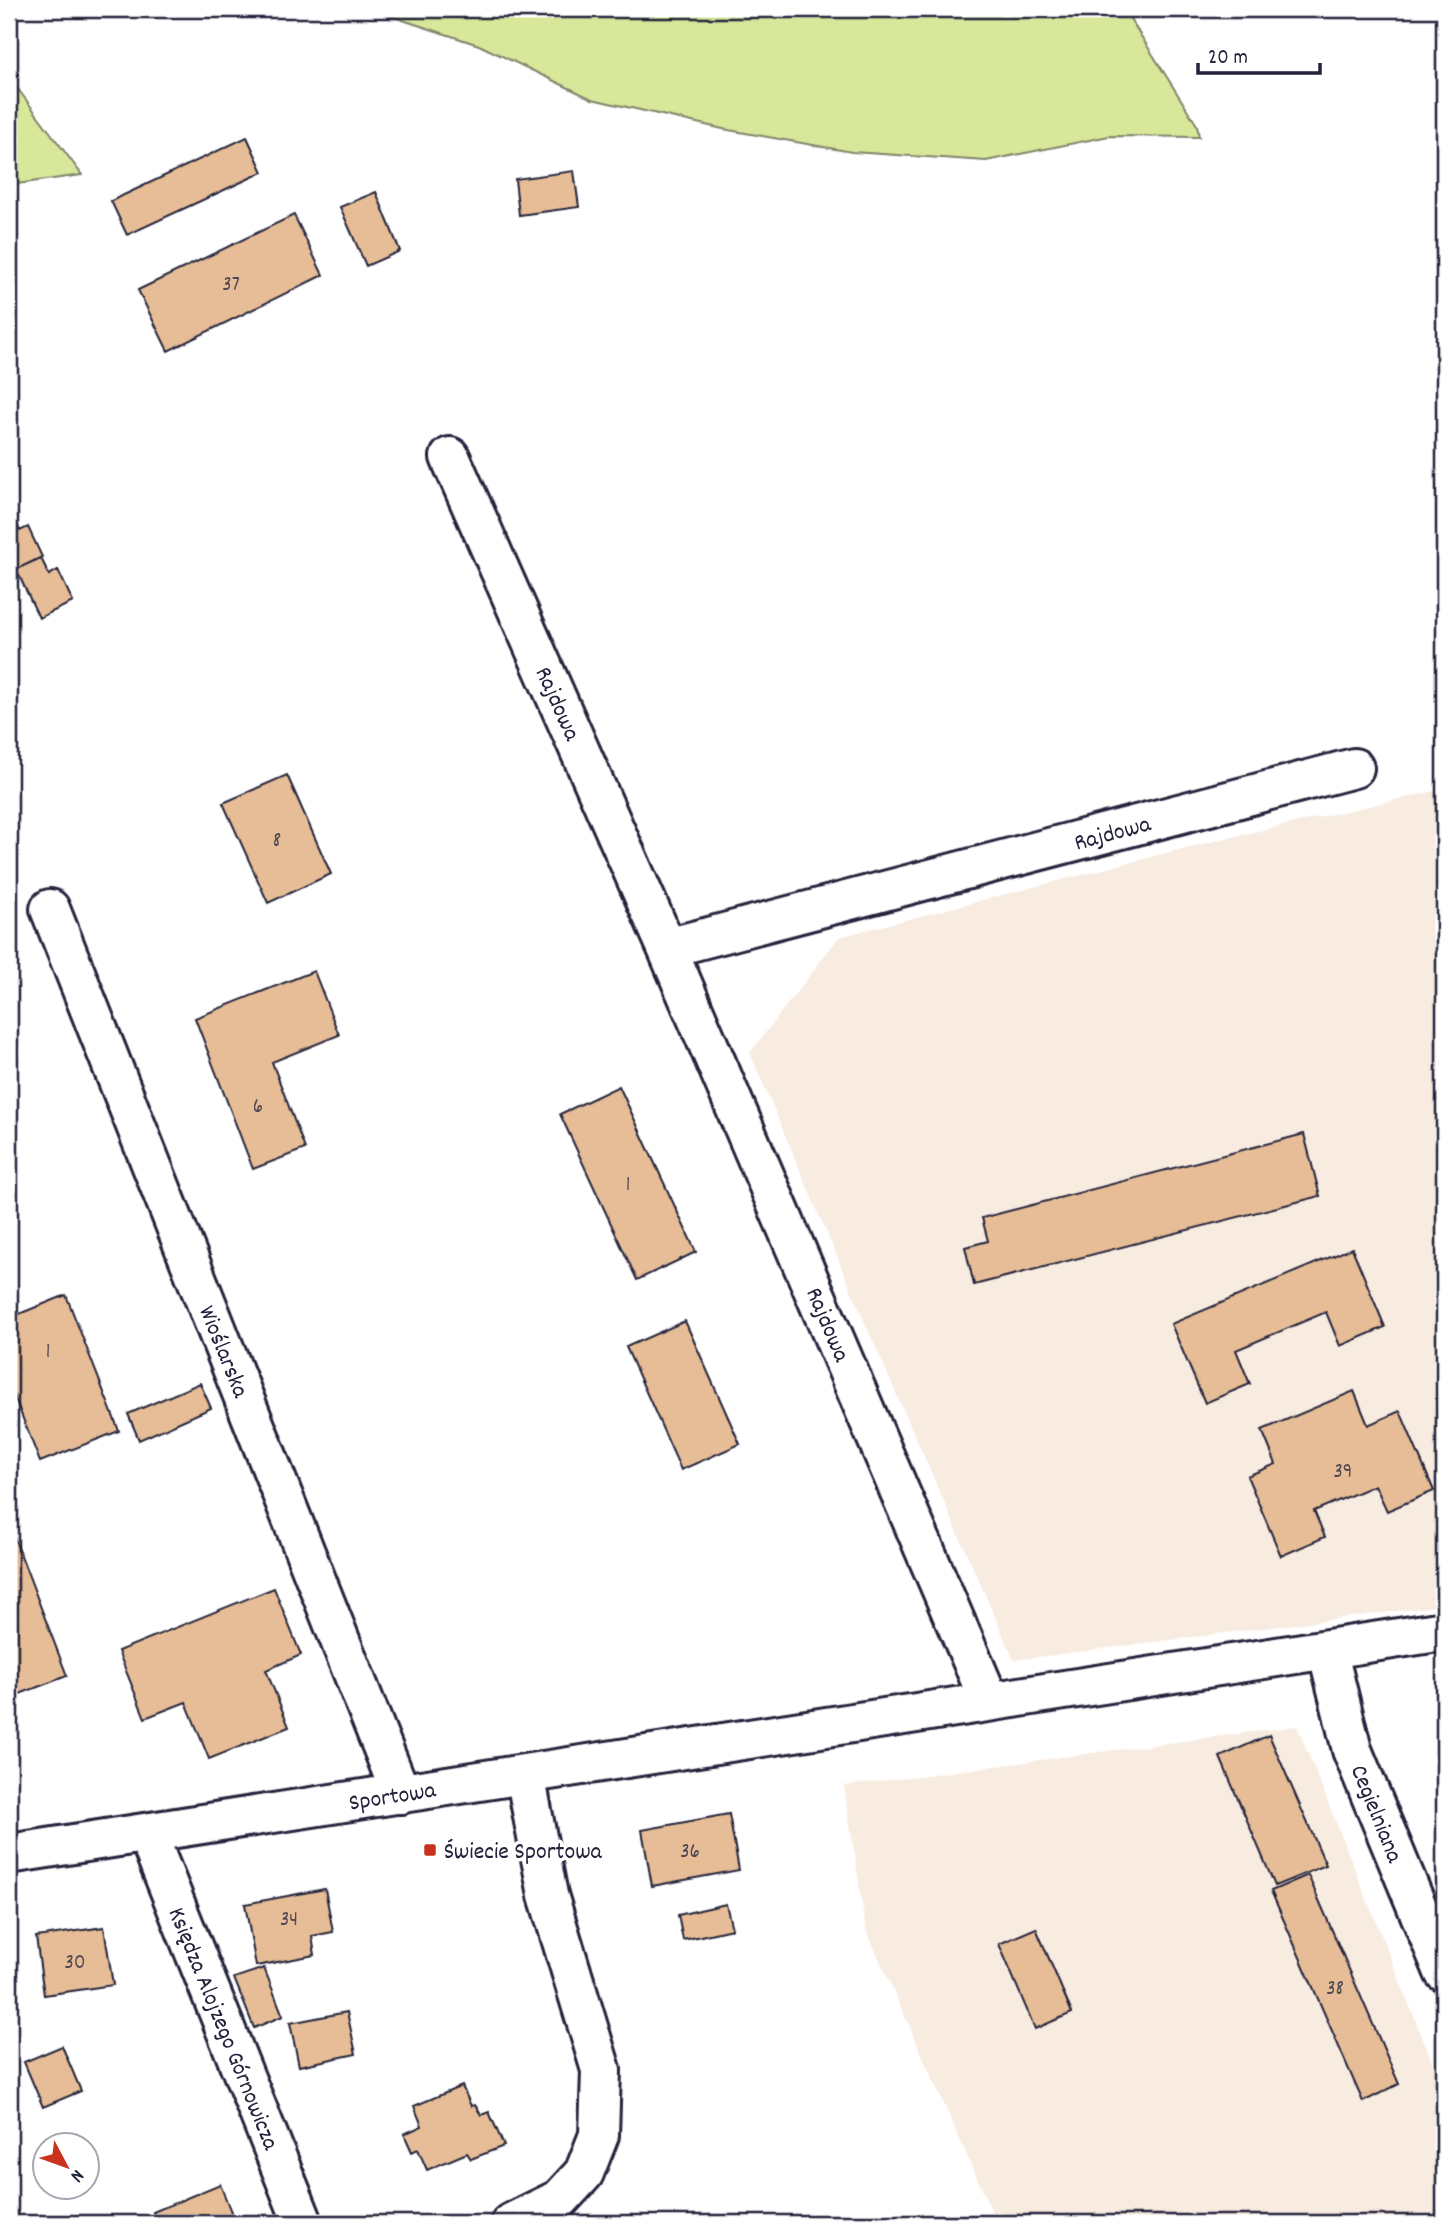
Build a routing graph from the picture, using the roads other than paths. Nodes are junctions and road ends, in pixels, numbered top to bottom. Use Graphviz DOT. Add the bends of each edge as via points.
graph roads {
  1 [pos="450,457"];
  2 [pos="1354,768"];
  3 [pos="50,909"];
  4 [pos="667,948"];
  5 [pos="1444,1631"];
  6 [pos="1327,1649"];
  7 [pos="989,1700"];
  8 [pos="525,1774"];
  9 [pos="401,1794"];
  10 [pos="147,1833"];
  11 [pos="9,1854"];
  12 [pos="1444,1972"];
  13 [pos="303,2223"];
  14 [pos="512,2223"];
  1 -- 4 [label="street, Rajdowa"];
  2 -- 4 [label="street, Rajdowa"];
  3 -- 9 [label="street, Wioślarska"];
  4 -- 7 [label="street, Rajdowa"];
  5 -- 6 [label="street, Sportowa"];
  6 -- 7 [label="street, Sportowa"];
  6 -- 12 [label="street, Cegielniana" via="1352,1750"];
  7 -- 8 [label="street, Sportowa"];
  8 -- 9 [label="street, Sportowa"];
  8 -- 14 [label="street" via="548,1895 601,2070 599,2135 584,2172 560,2199"];
  9 -- 10 [label="street, Sportowa"];
  10 -- 11 [label="street, Sportowa"];
  10 -- 13 [label="street, Księdza Alojzego Górnowicza"];
}
